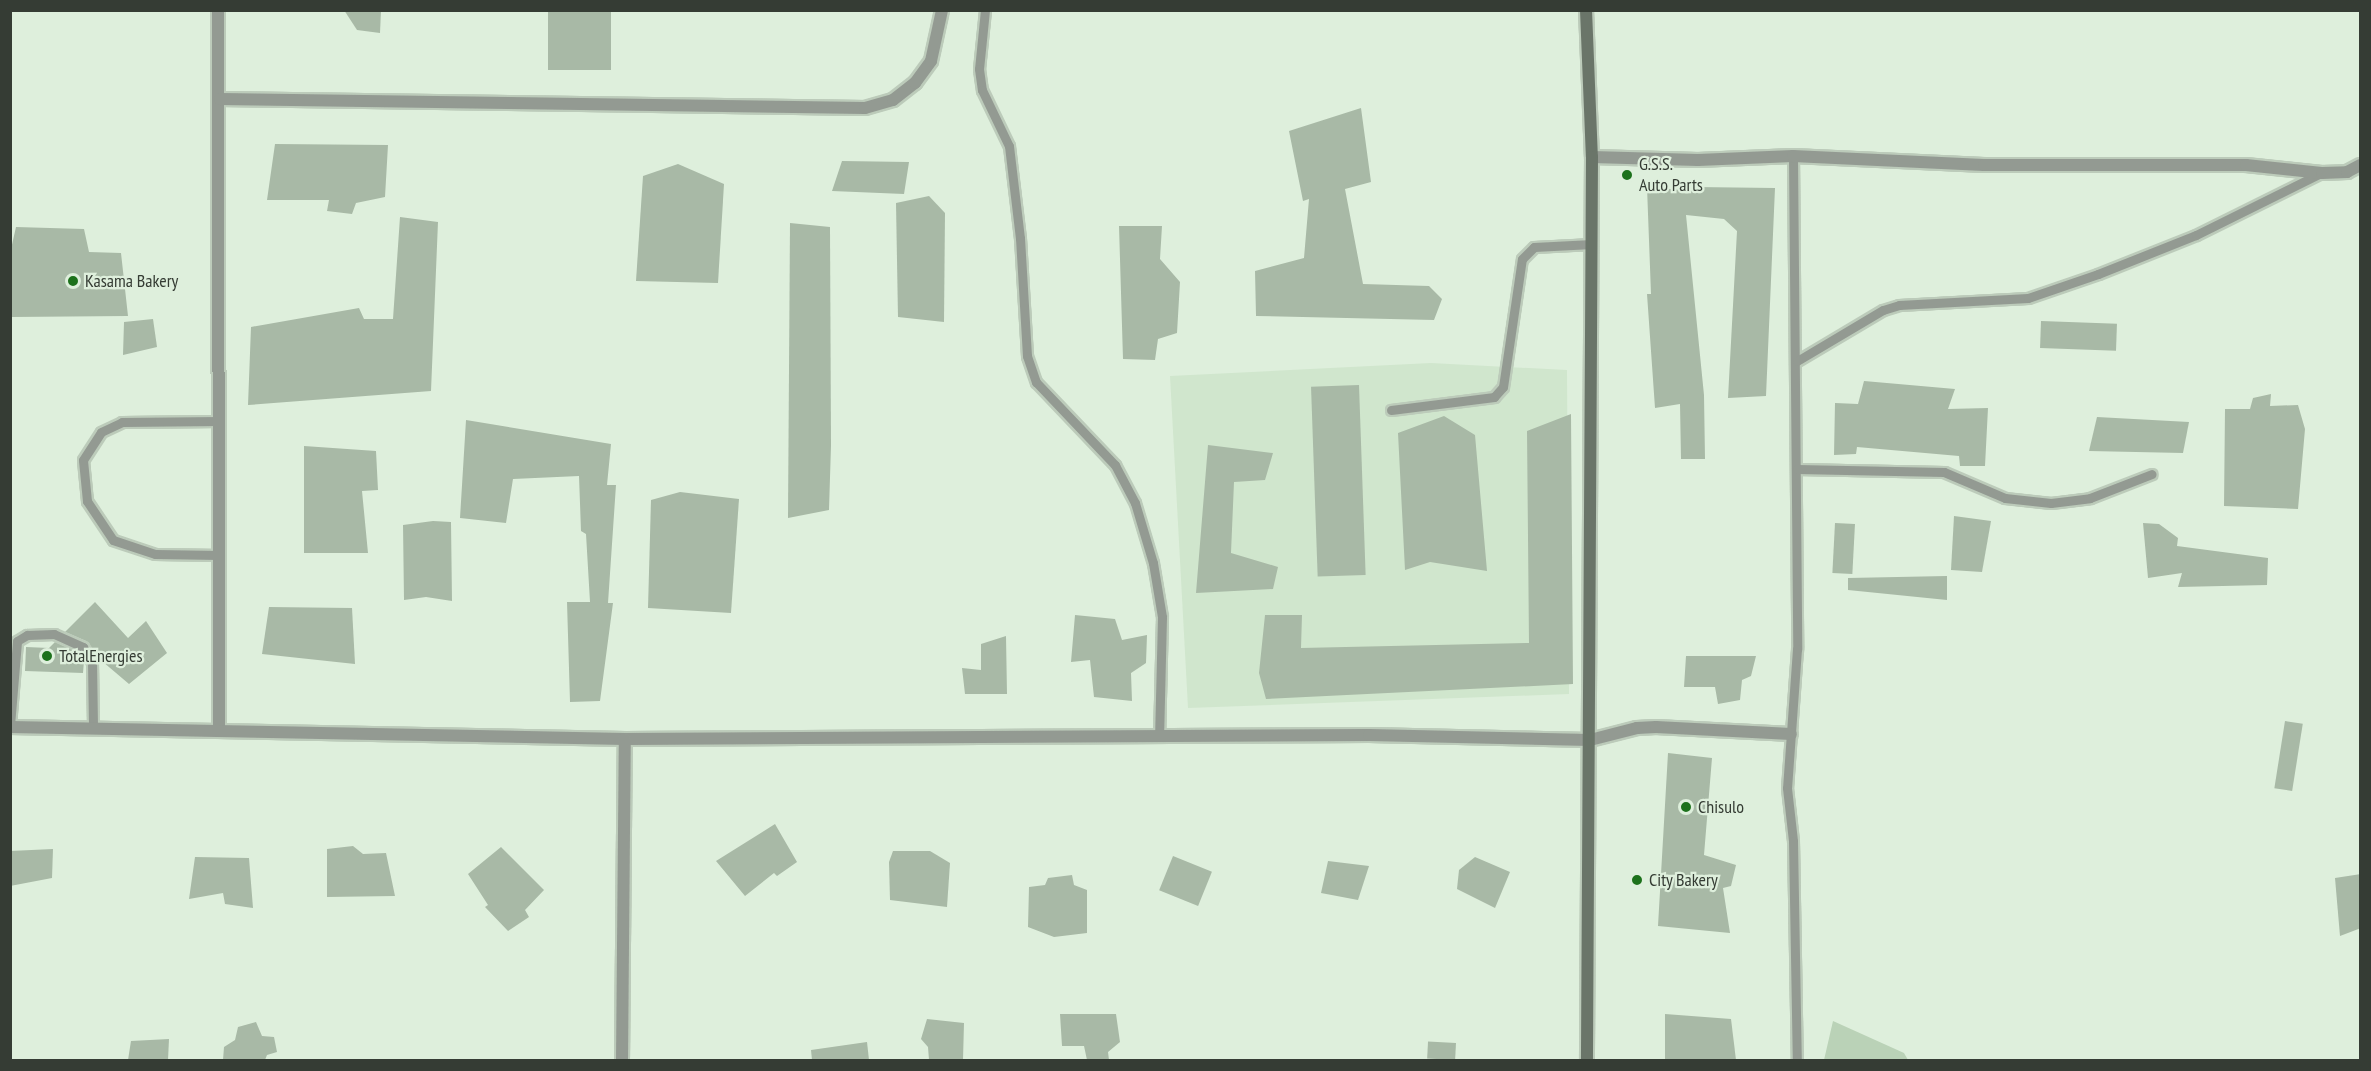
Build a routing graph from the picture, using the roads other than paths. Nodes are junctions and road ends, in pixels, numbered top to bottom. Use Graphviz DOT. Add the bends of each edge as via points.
graph roads {
  1 [pos="218,10"];
  2 [pos="942,10"];
  3 [pos="985,10"];
  4 [pos="1586,10"];
  5 [pos="220,99"];
  6 [pos="1793,156"];
  7 [pos="1592,157"];
  8 [pos="2361,165"];
  9 [pos="2322,172"];
  10 [pos="1592,244"];
  11 [pos="1797,361"];
  12 [pos="1391,410"];
  13 [pos="220,421"];
  14 [pos="1797,469"];
  15 [pos="2152,474"];
  16 [pos="220,555"];
  17 [pos="10,726"];
  18 [pos="93,728"];
  19 [pos="219,731"];
  20 [pos="1791,734"];
  21 [pos="1159,736"];
  22 [pos="625,739"];
  23 [pos="1590,740"];
  24 [pos="622,1060"];
  25 [pos="1587,1060"];
  26 [pos="1797,1060"];
  1 -- 5 [label="street"];
  2 -- 5 [label="street" via="931,62 915,83 892,100 865,108"];
  3 -- 21 [label="lane" via="979,69 982,90 1009,146 1020,238 1026,356 1036,382 1115,465 1135,503 1153,563 1162,617"];
  4 -- 7 [label="street"];
  5 -- 13 [label="street"];
  6 -- 7 [label="street" via="1698,160"];
  6 -- 9 [label="street" via="1984,165 2246,165"];
  6 -- 11 [label="lane"];
  7 -- 10 [label="street"];
  8 -- 9 [label="street" via="2347,172"];
  9 -- 11 [label="lane" via="2196,235 2098,274 2028,298 1899,305 1883,310"];
  10 -- 12 [label="lane" via="1534,247 1522,259 1503,387 1494,397"];
  10 -- 23 [label="street"];
  11 -- 14 [label="lane"];
  13 -- 16 [label="street"];
  13 -- 16 [label="lane" via="122,422 101,432 82,460 87,501 114,540 155,554"];
  14 -- 15 [label="lane" via="1944,472 2005,498 2051,503 2090,498"];
  14 -- 20 [label="lane" via="1797,649"];
  16 -- 19 [label="street"];
  17 -- 18 [label="street"];
  17 -- 18 [label="lane" via="17,641 27,635 54,634 83,647 92,662"];
  18 -- 19 [label="street"];
  19 -- 22 [label="street"];
  20 -- 23 [label="street" via="1637,728"];
  20 -- 26 [label="lane" via="1787,788 1793,841"];
  21 -- 22 [label="street"];
  21 -- 23 [label="street"];
  22 -- 24 [label="street"];
  23 -- 25 [label="street"];
}
